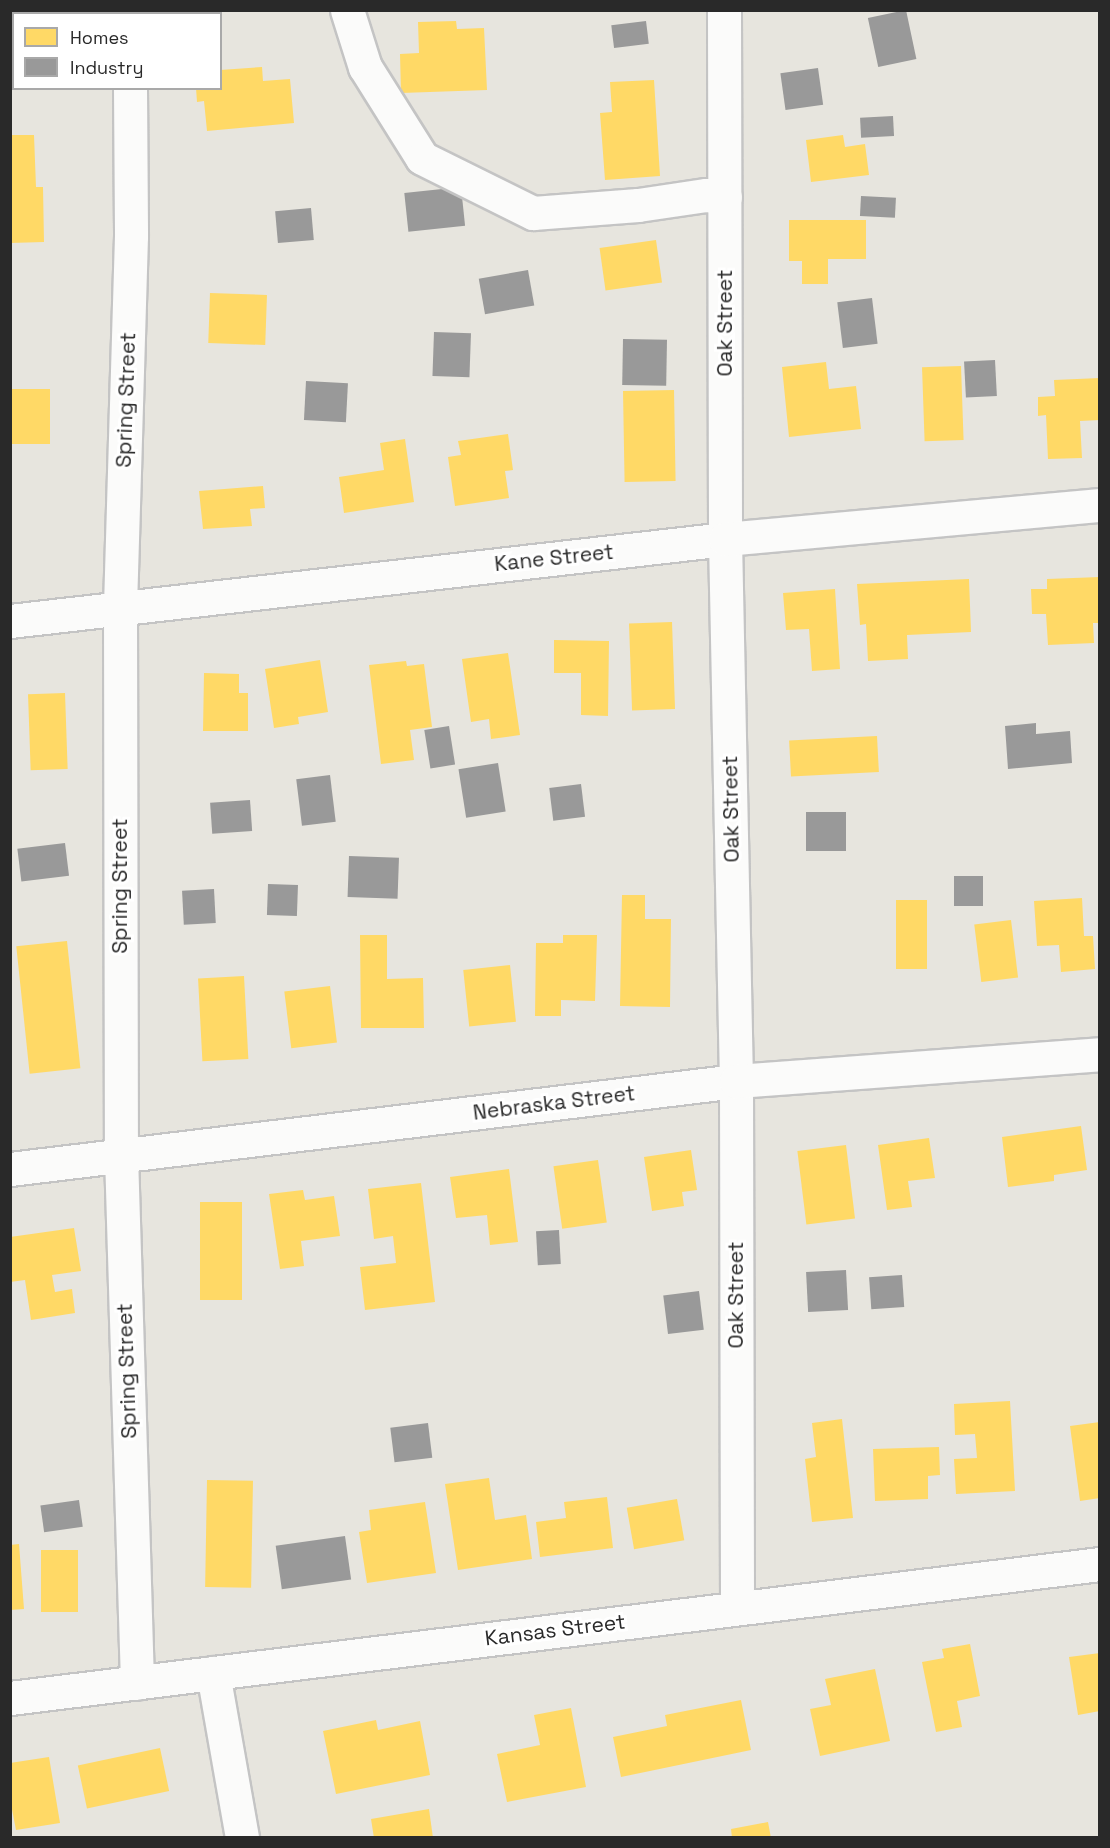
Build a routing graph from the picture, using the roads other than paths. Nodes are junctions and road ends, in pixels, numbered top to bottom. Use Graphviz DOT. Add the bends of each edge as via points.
graph roads {
  1 [pos="347,10"];
  2 [pos="724,10"];
  3 [pos="130,90"];
  4 [pos="725,197"];
  5 [pos="1100,506"];
  6 [pos="725,539"];
  7 [pos="120,607"];
  8 [pos="10,621"];
  9 [pos="1100,1054"];
  10 [pos="736,1082"];
  11 [pos="121,1155"];
  12 [pos="10,1169"];
  13 [pos="1100,1564"];
  14 [pos="737,1608"];
  15 [pos="213,1673"];
  16 [pos="137,1683"];
  17 [pos="10,1698"];
  18 [pos="242,1838"];
  1 -- 4 [label="street" via="365,67 422,158 533,213 638,206 706,195"];
  2 -- 4 [label="street, Oak Street"];
  3 -- 7 [label="street, Spring Street" via="131,236"];
  4 -- 6 [label="street, Oak Street"];
  5 -- 6 [label="street, Kane Street"];
  6 -- 7 [label="street, Kane Street"];
  6 -- 10 [label="street, Oak Street"];
  7 -- 8 [label="street, Kane Street"];
  7 -- 11 [label="street, Spring Street"];
  9 -- 10 [label="street, Nebraska Street"];
  10 -- 11 [label="street, Nebraska Street"];
  10 -- 14 [label="street, Oak Street"];
  11 -- 12 [label="street, Nebraska Street"];
  11 -- 16 [label="street, Spring Street"];
  13 -- 14 [label="street, Kansas Street"];
  14 -- 15 [label="street, Kansas Street"];
  15 -- 16 [label="street, Kansas Street"];
  15 -- 18 [label="street"];
  16 -- 17 [label="street, Kansas Street"];
}
